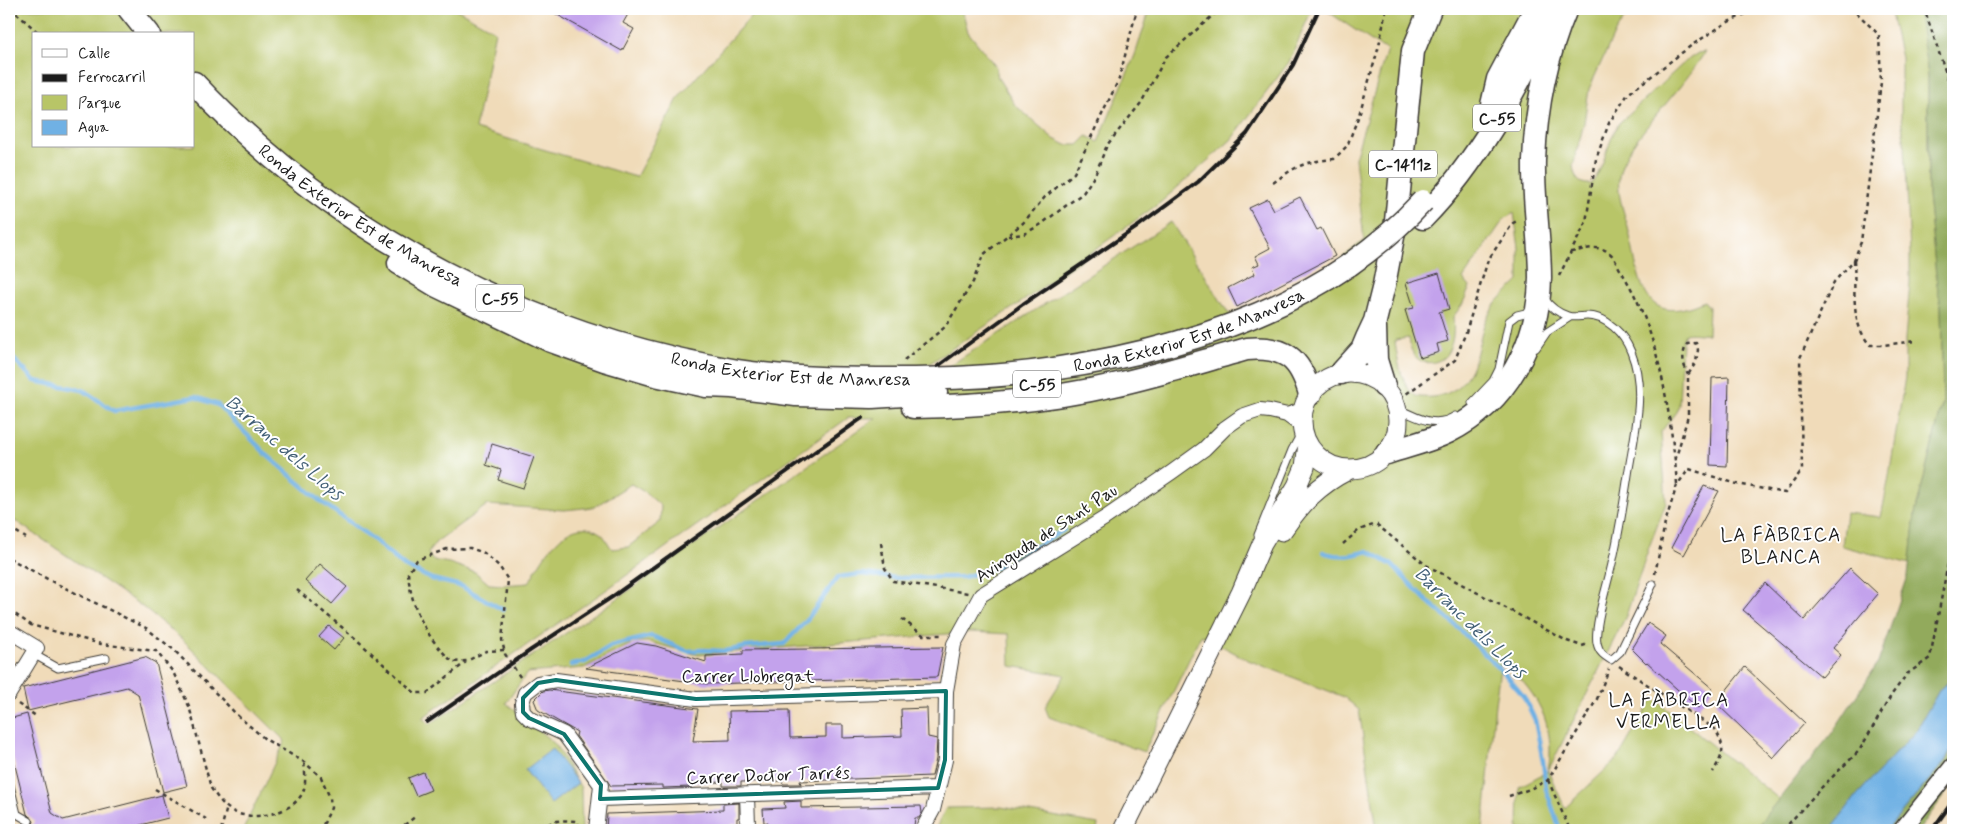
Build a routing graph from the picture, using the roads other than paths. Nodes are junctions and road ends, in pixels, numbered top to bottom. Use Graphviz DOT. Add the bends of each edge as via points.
graph roads {
  1 [pos="113,9"];
  2 [pos="129,9"];
  3 [pos="1429,9"];
  4 [pos="1533,9"];
  5 [pos="1543,9"];
  6 [pos="1555,9"];
  7 [pos="1566,9"];
  8 [pos="130,32"];
  9 [pos="147,32"];
  10 [pos="195,84"];
  11 [pos="195,104"];
  12 [pos="1492,105"];
  13 [pos="1423,209"];
  14 [pos="1349,272"];
  15 [pos="1544,304"];
  16 [pos="1570,317"];
  17 [pos="1375,320"];
  18 [pos="1530,359"];
  19 [pos="1341,373"];
  20 [pos="1522,374"];
  21 [pos="706,386"];
  22 [pos="1392,398"];
  23 [pos="1302,420"];
  24 [pos="1459,425"];
  25 [pos="1387,453"];
  26 [pos="1348,470"];
  27 [pos="1250,574"];
  28 [pos="1653,584"];
  29 [pos="9,631"];
  30 [pos="35,651"];
  31 [pos="106,658"];
  32 [pos="946,691"];
  33 [pos="12,698"];
  34 [pos="1953,766"];
  35 [pos="9,781"];
  36 [pos="938,788"];
  37 [pos="748,795"];
  38 [pos="600,799"];
  39 [pos="29,821"];
  40 [pos="747,828"];
  41 [pos="596,830"];
  42 [pos="922,830"];
  43 [pos="1123,830"];
  44 [pos="1902,830"];
  1 -- 8 [label="highway"];
  2 -- 9 [label="highway"];
  3 -- 17 [label="highway, C-1411z" via="1413,51 1396,221"];
  4 -- 12 [label="highway" via="1498,79"];
  5 -- 12 [label="highway, C-55"];
  6 -- 13 [label="highway, C-55" via="1482,145 1445,194"];
  7 -- 15 [label="highway" via="1554,42 1540,101 1534,160"];
  10 -- 14 [label="highway, Ronda Exterior Est de Manresa / C-55" via="240,128 330,203 390,242 466,283 578,330 687,361 741,371 794,378 954,379 1022,374 1136,355 1176,343 1257,315"];
  11 -- 21 [label="highway, Ronda Exterior Est de Manresa / C-55" via="292,189 437,286 551,341 655,376"];
  12 -- 13 [label="highway, C-55"];
  13 -- 14 [label="highway, Ronda Exterior Est de Manresa / C-55" via="1380,257"];
  14 -- 21 [label="highway, Ronda Exterior Est de Manresa / C-55" via="1328,294 1249,330 1178,354 1105,373 992,389 872,397"];
  15 -- 16 [label="lane"];
  15 -- 22 [label="lane" via="1517,314 1509,322 1504,351 1493,381 1452,418 1431,422 1420,419"];
  15 -- 24 [label="highway" via="1511,377 1492,400"];
  16 -- 18 [label="lane" via="1547,332"];
  16 -- 28 [label="lane" via="1599,318 1619,331 1631,350 1637,371 1637,420 1596,642 1601,654 1610,660 1620,652"];
  17 -- 19 [label="highway" via="1362,350"];
  17 -- 22 [label="highway" via="1376,360"];
  19 -- 22 [label="main road" via="1364,374 1374,379"];
  19 -- 23 [label="main road" via="1324,381"];
  20 -- 24 [label="lane" via="1492,409"];
  21 -- 23 [label="highway" via="759,398 847,406 986,404 1113,385 1247,349 1264,348 1283,352 1294,360 1303,374"];
  22 -- 25 [label="main road" via="1398,429"];
  23 -- 26 [label="main road" via="1312,451 1324,462"];
  23 -- 27 [label="main road" via="1305,467 1262,544"];
  23 -- 32 [label="street, Avinguda de Sant Pau" via="1260,410 1242,416 1204,449 1105,518 981,595 954,644"];
  24 -- 25 [label="highway" via="1429,440"];
  25 -- 26 [label="main road" via="1369,466"];
  26 -- 27 [label="main road" via="1310,496"];
  27 -- 43 [label="main road"];
  29 -- 30 [label="street"];
  30 -- 31 [label="lane" via="58,668"];
  30 -- 33 [label="street"];
  32 -- 36 [label="street, Avinguda de Sant Pau" via="945,760"];
  32 -- 38 [label="street, Carrer Llobregat" via="696,699 556,680 538,683 527,691 522,703 523,712 564,734 601,785"];
  34 -- 44 [label="street"];
  35 -- 39 [label="lane" via="17,814"];
  36 -- 37 [label="street, Carrer Doctor Tarrés"];
  36 -- 42 [label="street, Avinguda de Sant Pau" via="933,810"];
  37 -- 38 [label="street, Carrer Doctor Tarrés"];
  37 -- 40 [label="street"];
  38 -- 41 [label="street"];
}
